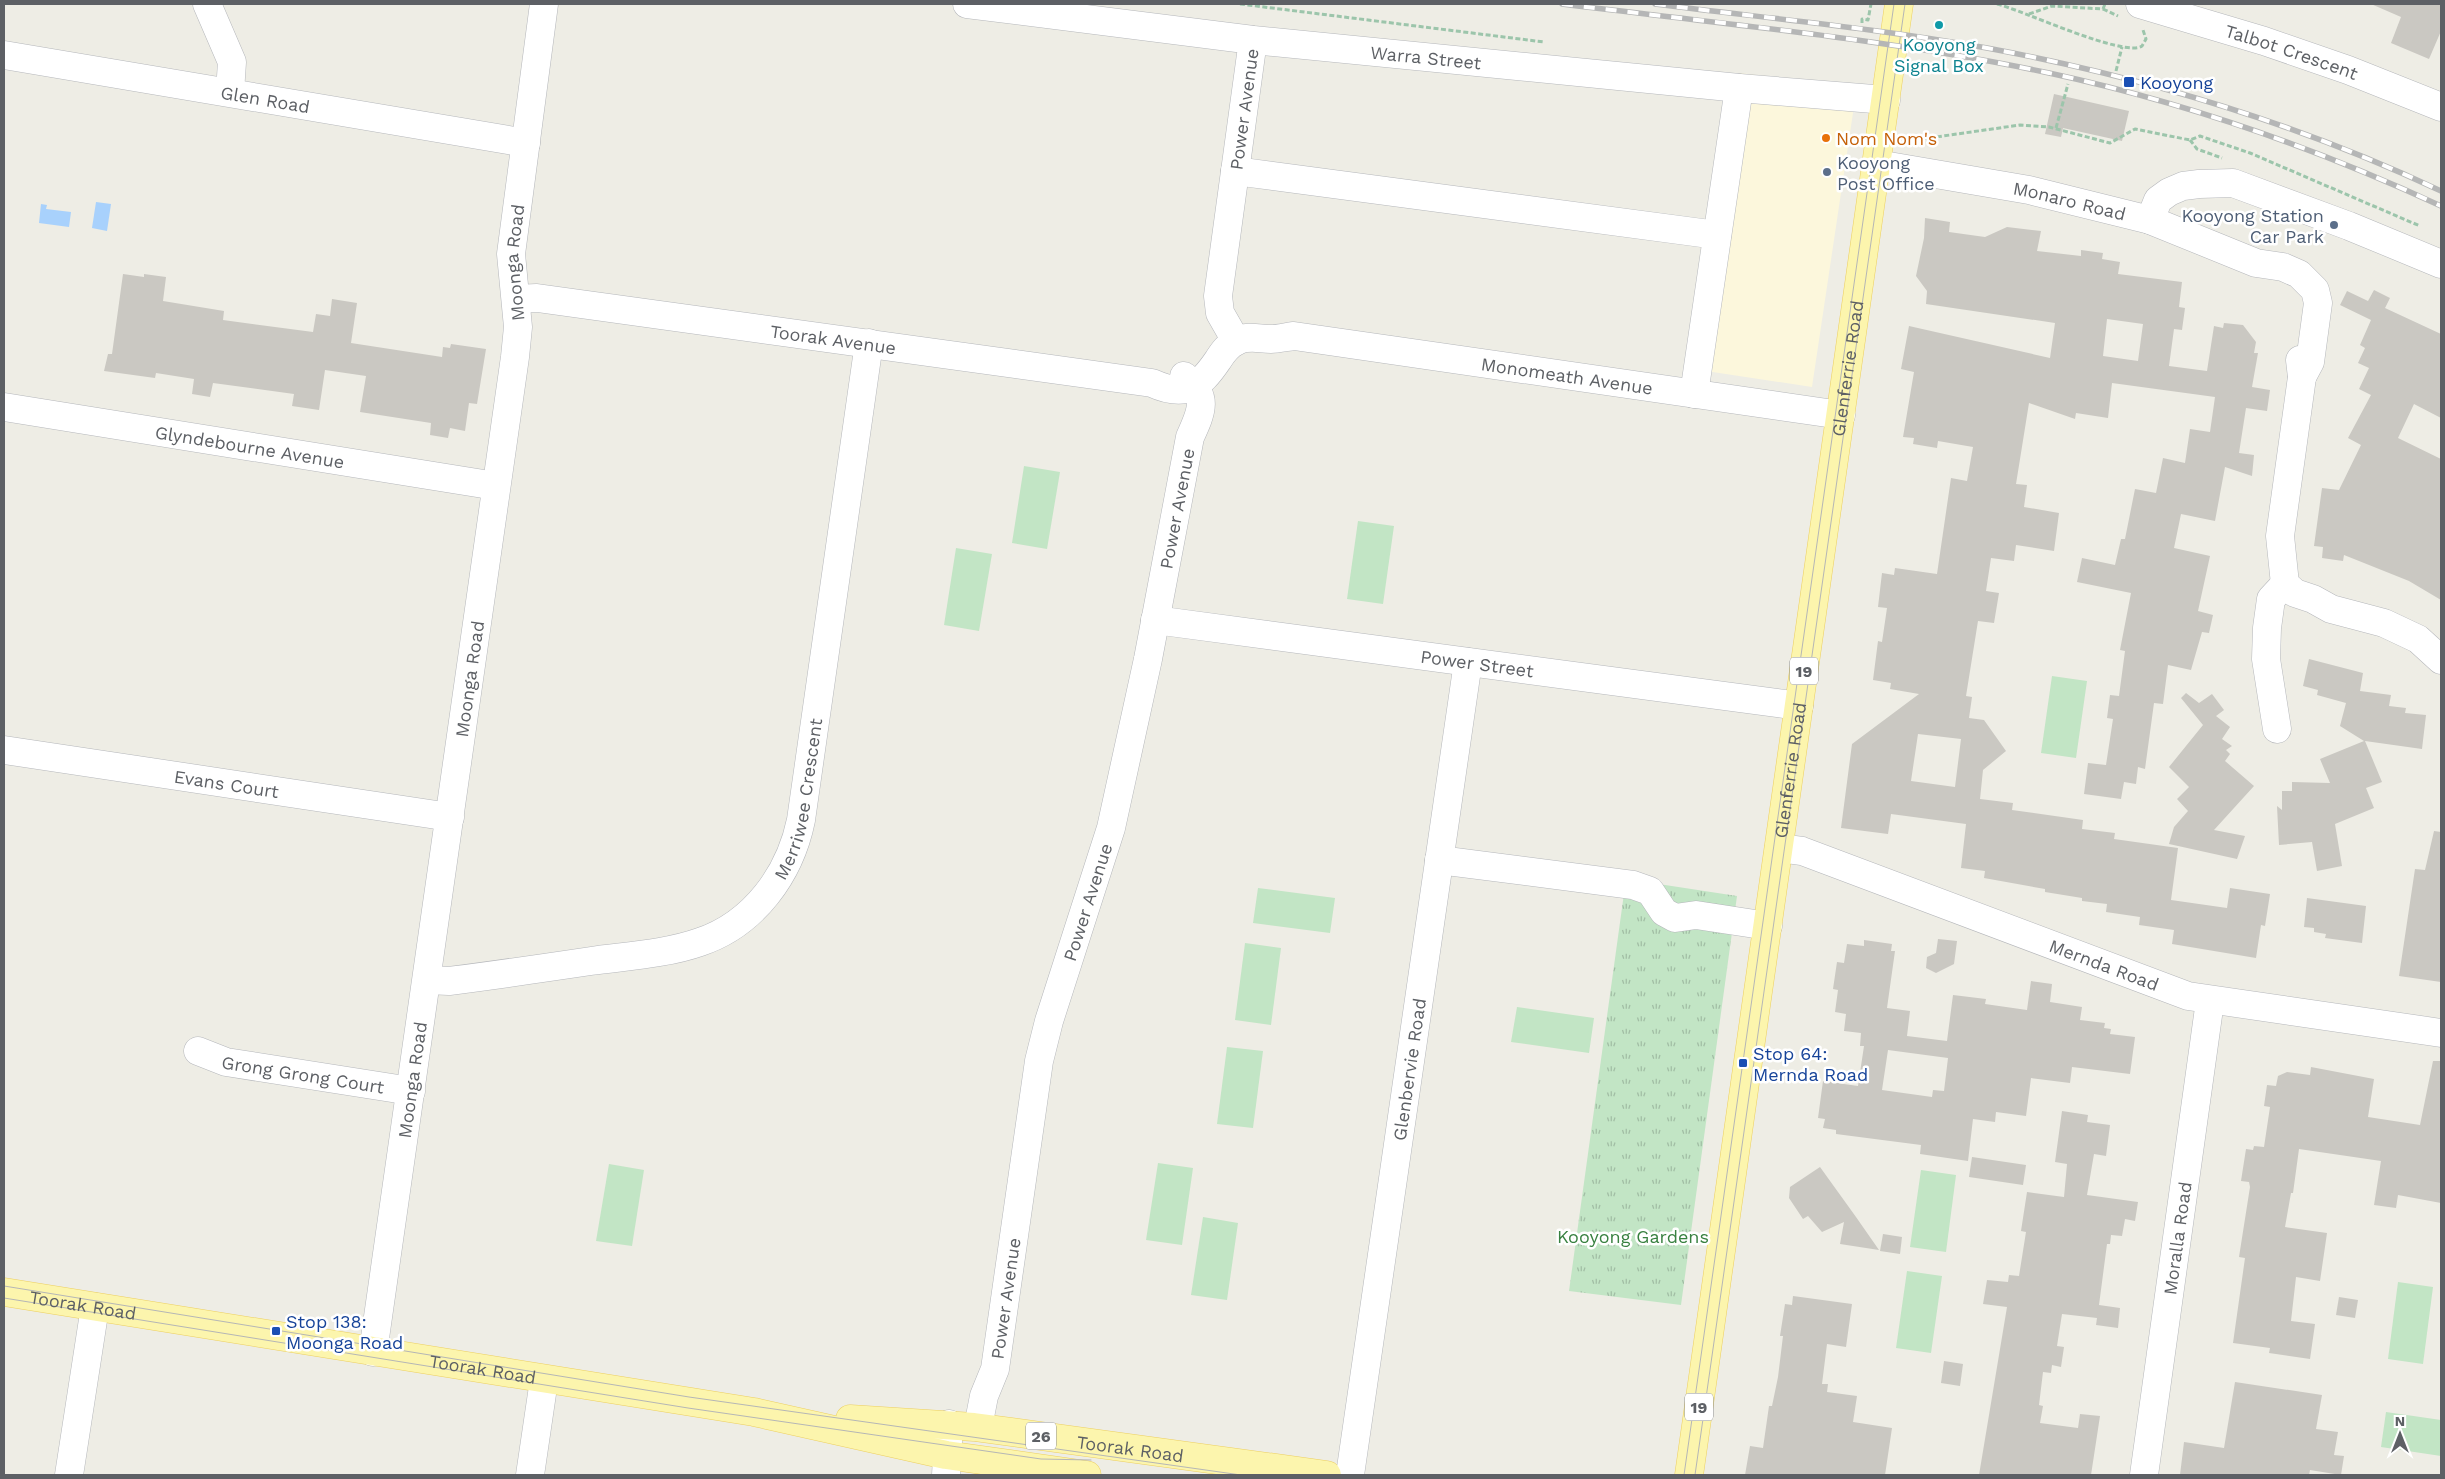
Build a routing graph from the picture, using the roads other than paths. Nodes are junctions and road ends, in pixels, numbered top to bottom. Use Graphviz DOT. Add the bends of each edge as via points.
graph roads {
  1 [pos="207,4"];
  2 [pos="544,4"];
  3 [pos="967,4"];
  4 [pos="1899,4"];
  5 [pos="2136,18"];
  6 [pos="1252,40"];
  7 [pos="4,55"];
  8 [pos="1739,88"];
  9 [pos="230,92"];
  10 [pos="1886,100"];
  11 [pos="2441,107"];
  12 [pos="526,143"];
  13 [pos="1877,164"];
  14 [pos="1235,171"];
  15 [pos="2150,220"];
  16 [pos="1717,235"];
  17 [pos="2441,264"];
  18 [pos="516,299"];
  19 [pos="1232,334"];
  20 [pos="869,343"];
  21 [pos="1187,384"];
  22 [pos="1694,394"];
  23 [pos="4,407"];
  24 [pos="1841,416"];
  25 [pos="496,486"];
  26 [pos="2278,592"];
  27 [pos="1155,620"];
  28 [pos="2441,660"];
  29 [pos="1468,662"];
  30 [pos="1799,706"];
  31 [pos="2277,728"];
  32 [pos="4,750"];
  33 [pos="450,817"];
  34 [pos="1779,848"];
  35 [pos="1439,860"];
  36 [pos="1768,926"];
  37 [pos="427,980"];
  38 [pos="2210,1001"];
  39 [pos="2441,1032"];
  40 [pos="198,1051"];
  41 [pos="410,1091"];
  42 [pos="4,1292"];
  43 [pos="95,1306"];
  44 [pos="373,1352"];
  45 [pos="544,1380"];
  46 [pos="754,1412"];
  47 [pos="974,1427"];
  48 [pos="958,1466"];
  49 [pos="69,1475"];
  50 [pos="530,1475"];
  51 [pos="1087,1475"];
  52 [pos="1327,1475"];
  53 [pos="1350,1475"];
  54 [pos="1689,1475"];
  55 [pos="2144,1475"];
  1 -- 9 [label="street" via="232,62"];
  2 -- 12 [label="street, Moonga Road"];
  3 -- 6 [label="street, Warra Street"];
  4 -- 10 [label="main road, Glenferrie Road / 19"];
  5 -- 11 [label="street, Talbot Crescent" via="2264,41"];
  6 -- 8 [label="street, Warra Street"];
  6 -- 14 [label="street, Power Avenue"];
  7 -- 9 [label="street, Glen Road"];
  8 -- 10 [label="street, Warra Street"];
  8 -- 16 [label="street"];
  9 -- 12 [label="street, Glen Road"];
  10 -- 13 [label="main road, Glenferrie Road / 19"];
  12 -- 18 [label="street, Moonga Road" via="511,254"];
  13 -- 15 [label="street, Monaro Road" via="2029,190"];
  13 -- 24 [label="main road, Glenferrie Road / 19"];
  14 -- 16 [label="street"];
  14 -- 19 [label="street, Power Avenue" via="1218,296 1220,313"];
  15 -- 17 [label="street" via="2158,200 2169,192 2183,186 2233,183"];
  15 -- 26 [label="street, Monaro Road" via="2256,263 2300,297 2304,335 2300,359 2302,377 2280,536 2269,562 2268,582"];
  16 -- 22 [label="street"];
  18 -- 20 [label="street, Toorak Avenue" via="537,298"];
  18 -- 25 [label="street, Moonga Road" via="517,337"];
  19 -- 21 [label="street" via="1209,373"];
  19 -- 22 [label="street, Monomeath Avenue" via="1271,339 1294,336"];
  20 -- 21 [label="street, Toorak Avenue" via="1152,383 1172,391"];
  20 -- 37 [label="street, Merriwee Crescent" via="801,820 782,876 743,918 726,931 700,942 449,982"];
  21 -- 27 [label="street, Power Avenue" via="1201,404 1190,437"];
  22 -- 24 [label="street, Monomeath Avenue"];
  23 -- 25 [label="street, Glyndebourne Avenue"];
  24 -- 30 [label="main road, Glenferrie Road / 19"];
  25 -- 33 [label="street, Moonga Road"];
  26 -- 28 [label="street" via="2284,608 2331,610 2384,623 2418,639"];
  26 -- 31 [label="street, Monaro Road" via="2266,659"];
  27 -- 29 [label="street, Power Street"];
  27 -- 47 [label="street, Power Avenue" via="1110,828 1044,1036 995,1370"];
  29 -- 30 [label="street, Power Street"];
  29 -- 35 [label="street, Glenbervie Road"];
  30 -- 34 [label="main road, Glenferrie Road / 19"];
  32 -- 33 [label="street, Evans Court"];
  33 -- 37 [label="street, Moonga Road"];
  34 -- 36 [label="main road, Glenferrie Road / 19"];
  34 -- 38 [label="street, Mernda Road" via="1802,851 2188,996"];
  35 -- 36 [label="street" via="1633,885 1650,891 1664,912 1674,918 1696,914"];
  35 -- 53 [label="street, Glenbervie Road"];
  36 -- 54 [label="main road, Glenferrie Road / 19"];
  37 -- 41 [label="street, Moonga Road"];
  38 -- 39 [label="street, Mernda Road"];
  38 -- 55 [label="street, Moralla Road"];
  40 -- 41 [label="street, Grong Grong Court" via="226,1062"];
  41 -- 44 [label="street, Moonga Road"];
  42 -- 43 [label="main road, Toorak Road / 26"];
  43 -- 44 [label="main road, Toorak Road / 26"];
  43 -- 49 [label="street"];
  44 -- 45 [label="main road, Toorak Road / 26"];
  45 -- 46 [label="main road, Toorak Road / 26"];
  45 -- 50 [label="street"];
  46 -- 47 [label="main road, Toorak Road / 26"];
  46 -- 48 [label="main road, Toorak Road / 26"];
  47 -- 48 [label="street, Power Avenue"];
  47 -- 52 [label="main road, Toorak Road / 26"];
  48 -- 51 [label="main road, Toorak Road / 26"];
}
